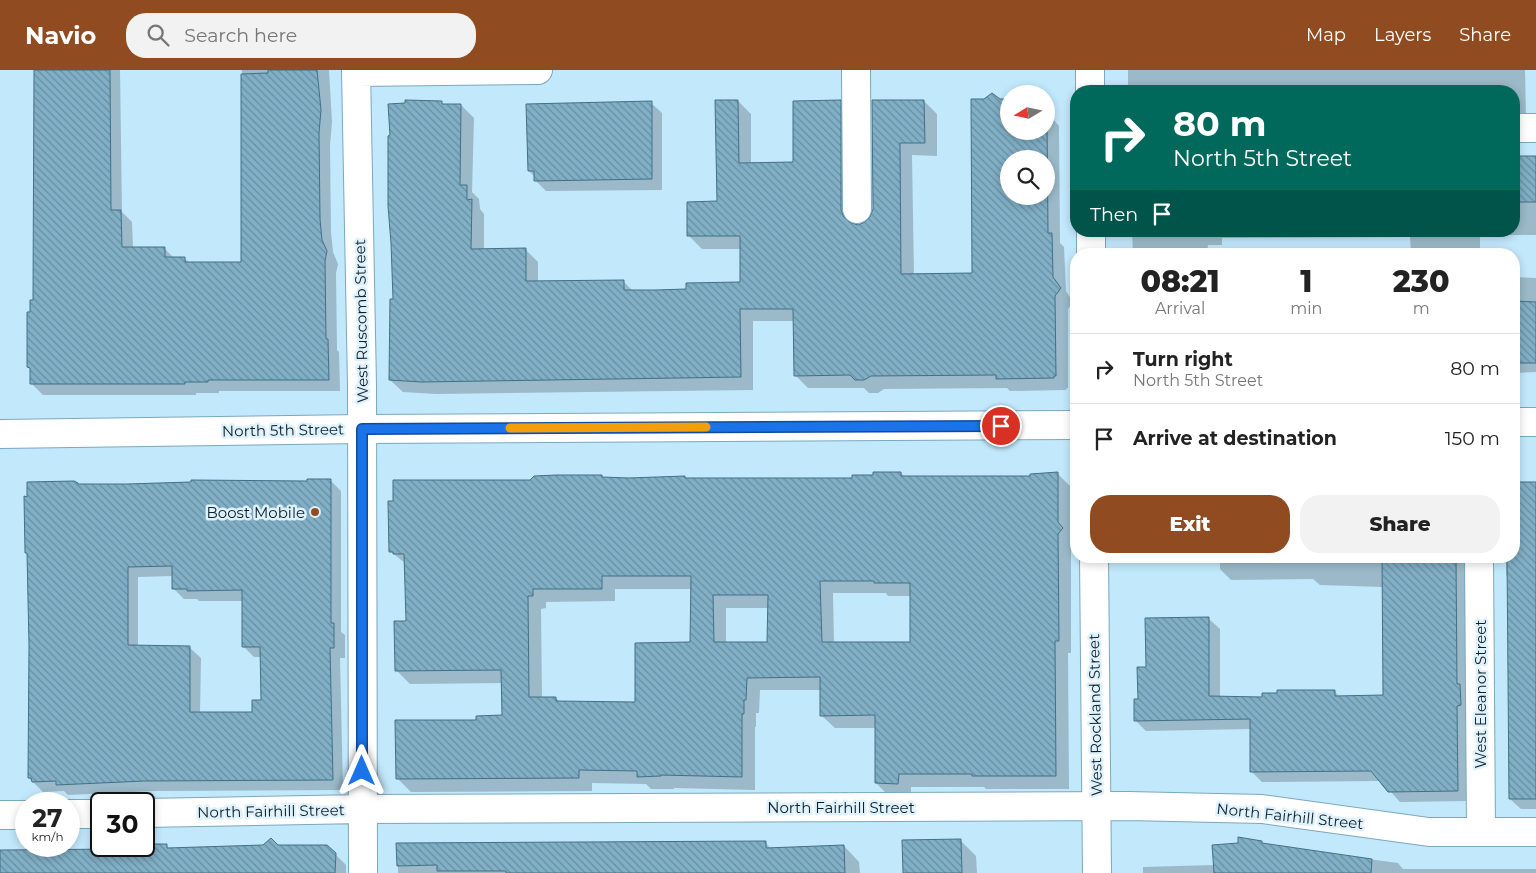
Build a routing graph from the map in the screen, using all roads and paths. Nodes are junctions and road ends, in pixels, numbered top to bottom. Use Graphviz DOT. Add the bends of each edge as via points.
graph roads {
  1 [pos="538,70"];
  2 [pos="856,70"];
  3 [pos="1090,70"];
  4 [pos="356,71"];
  5 [pos="1090,85"];
  6 [pos="1520,128"];
  7 [pos="1536,128"];
  8 [pos="857,209"];
  9 [pos="1520,422"];
  10 [pos="1536,422"];
  11 [pos="1070,425"];
  12 [pos="362,429"];
  13 [pos="0,434"];
  14 [pos="1094,563"];
  15 [pos="1479,563"];
  16 [pos="1096,806"];
  17 [pos="362,809"];
  18 [pos="155,813"];
  19 [pos="15,815"];
  20 [pos="0,816"];
  21 [pos="1481,832"];
  22 [pos="1536,832"];
  23 [pos="363,873"];
  24 [pos="1096,873"];
  1 -- 4 [label="street"];
  2 -- 8 [label="street"];
  3 -- 5 [label="street"];
  4 -- 12 [label="street, West Ruscomb Street"];
  6 -- 7 [label="street"];
  9 -- 10 [label="street"];
  11 -- 12 [label="street, North 5th Street"];
  12 -- 13 [label="street, North 5th Street"];
  12 -- 17 [label="street, West Ruscomb Street"];
  14 -- 16 [label="street, West Rockland Street"];
  15 -- 21 [label="street, West Eleanor Street"];
  16 -- 17 [label="street, North Fairhill Street"];
  16 -- 21 [label="street, North Fairhill Street" via="1262,810 1429,832"];
  16 -- 24 [label="street, West Rockland Street"];
  17 -- 18 [label="street, North Fairhill Street"];
  17 -- 23 [label="street, West Ruscomb Street"];
  19 -- 20 [label="street"];
  21 -- 22 [label="street, North Fairhill Street"];
}
